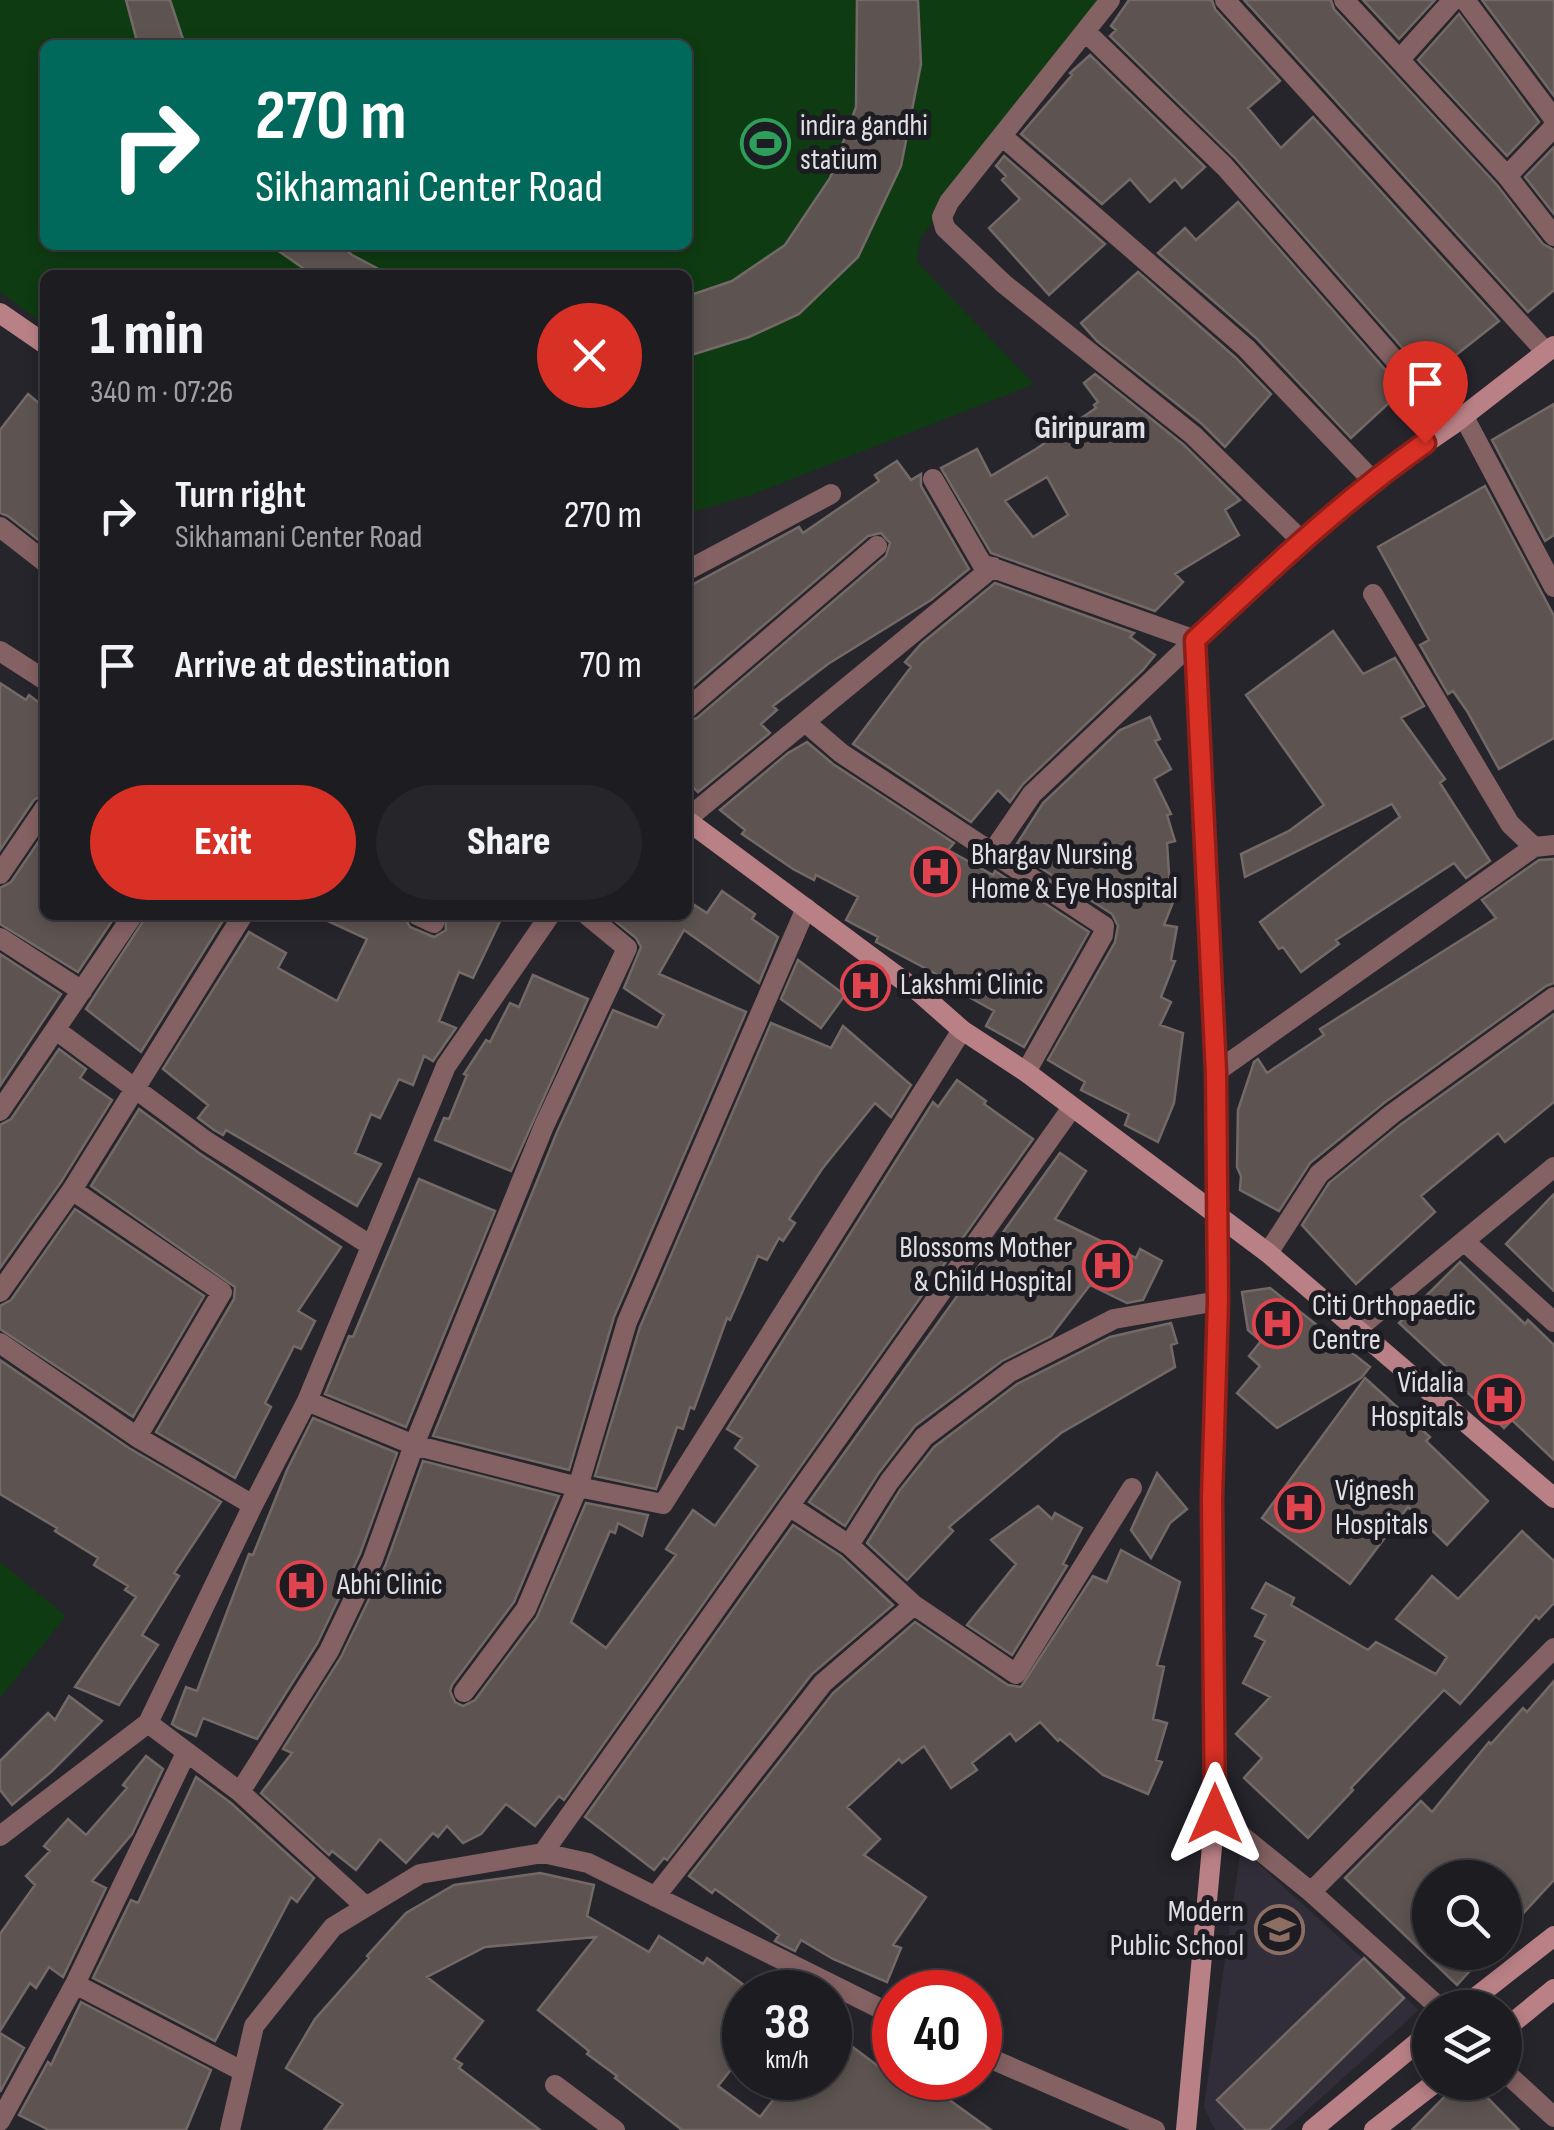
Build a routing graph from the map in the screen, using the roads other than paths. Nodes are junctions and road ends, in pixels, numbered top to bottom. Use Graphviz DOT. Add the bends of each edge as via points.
graph roads {
  1 [pos="1110,0"];
  2 [pos="1225,0"];
  3 [pos="1344,0"];
  4 [pos="1453,0"];
  5 [pos="1465,0"];
  6 [pos="1087,33"];
  7 [pos="1401,58"];
  8 [pos="1554,123"];
  9 [pos="1002,136"];
  10 [pos="1507,176"];
  11 [pos="1554,236"];
  12 [pos="0,313"];
  13 [pos="40,341"];
  14 [pos="1550,349"];
  15 [pos="1458,420"];
  16 [pos="933,479"];
  17 [pos="1372,480"];
  18 [pos="832,494"];
  19 [pos="0,527"];
  20 [pos="1302,541"];
  21 [pos="877,546"];
  22 [pos="40,558"];
  23 [pos="993,567"];
  24 [pos="692,568"];
  25 [pos="1554,587"];
  26 [pos="1372,594"];
  27 [pos="1195,640"];
  28 [pos="0,650"];
  29 [pos="40,677"];
  30 [pos="692,705"];
  31 [pos="805,722"];
  32 [pos="40,815"];
  33 [pos="692,816"];
  34 [pos="692,822"];
  35 [pos="1544,846"];
  36 [pos="994,851"];
  37 [pos="0,874"];
  38 [pos="806,908"];
  39 [pos="130,920"];
  40 [pos="240,920"];
  41 [pos="547,920"];
  42 [pos="593,920"];
  43 [pos="0,938"];
  44 [pos="82,991"];
  45 [pos="1554,997"];
  46 [pos="56,1030"];
  47 [pos="962,1030"];
  48 [pos="1026,1072"];
  49 [pos="1216,1072"];
  50 [pos="136,1090"];
  51 [pos="1071,1108"];
  52 [pos="0,1110"];
  53 [pos="1554,1167"];
  54 [pos="72,1190"];
  55 [pos="1218,1217"];
  56 [pos="1464,1241"];
  57 [pos="370,1245"];
  58 [pos="1268,1253"];
  59 [pos="0,1292"];
  60 [pos="1218,1301"];
  61 [pos="1554,1322"];
  62 [pos="1356,1329"];
  63 [pos="0,1343"];
  64 [pos="307,1401"];
  65 [pos="137,1437"];
  66 [pos="414,1445"];
  67 [pos="578,1487"];
  68 [pos="1132,1488"];
  69 [pos="1554,1498"];
  70 [pos="253,1505"];
  71 [pos="789,1506"];
  72 [pos="848,1545"];
  73 [pos="914,1605"];
  74 [pos="1554,1648"];
  75 [pos="464,1692"];
  76 [pos="148,1723"];
  77 [pos="186,1752"];
  78 [pos="240,1792"];
  79 [pos="1215,1814"];
  80 [pos="0,1836"];
  81 [pos="543,1853"];
  82 [pos="1311,1892"];
  83 [pos="655,1897"];
  84 [pos="365,1906"];
  85 [pos="1554,1936"];
  86 [pos="75,1984"];
  87 [pos="1554,1989"];
  88 [pos="1420,1990"];
  89 [pos="1485,1990"];
  90 [pos="872,2005"];
  91 [pos="1522,2015"];
  92 [pos="1412,2047"];
  93 [pos="1002,2064"];
  94 [pos="242,2071"];
  95 [pos="555,2085"];
  96 [pos="1522,2088"];
  97 [pos="1413,2100"];
  98 [pos="1554,2117"];
  99 [pos="0,2120"];
  100 [pos="18,2130"];
  101 [pos="230,2130"];
  102 [pos="615,2130"];
  103 [pos="1155,2130"];
  104 [pos="1186,2130"];
  105 [pos="1312,2130"];
  106 [pos="1374,2130"];
  1 -- 6 [label="street"];
  2 -- 14 [label="street"];
  3 -- 7 [label="street"];
  4 -- 7 [label="street"];
  5 -- 8 [label="street"];
  6 -- 9 [label="street"];
  6 -- 15 [label="street" via="1224,166"];
  7 -- 10 [label="street"];
  8 -- 10 [label="street"];
  9 -- 17 [label="street" via="1246,348"];
  9 -- 20 [label="street" via="949,202 945,228 1004,284 1192,435"];
  10 -- 11 [label="street"];
  12 -- 13 [label="street"];
  14 -- 15 [label="street"];
  15 -- 17 [label="street"];
  15 -- 25 [label="street"];
  16 -- 23 [label="street" via="982,564"];
  17 -- 20 [label="street"];
  18 -- 24 [label="street"];
  19 -- 22 [label="street"];
  20 -- 27 [label="street"];
  21 -- 30 [label="street"];
  23 -- 27 [label="street"];
  23 -- 31 [label="street"];
  26 -- 35 [label="street" via="1510,824"];
  27 -- 36 [label="street" via="1032,794"];
  27 -- 49 [label="street"];
  28 -- 29 [label="street"];
  31 -- 33 [label="street"];
  31 -- 36 [label="street" via="841,753"];
  32 -- 37 [label="street"];
  34 -- 38 [label="street"];
  35 -- 49 [label="street"];
  36 -- 48 [label="street" via="1104,926"];
  38 -- 47 [label="street"];
  38 -- 67 [label="street" via="627,1322"];
  39 -- 44 [label="street"];
  40 -- 50 [label="street"];
  41 -- 57 [label="street" via="446,1066"];
  42 -- 66 [label="street" via="628,948 544,1126"];
  43 -- 44 [label="street"];
  44 -- 46 [label="street"];
  45 -- 58 [label="street" via="1319,1174"];
  46 -- 50 [label="street"];
  46 -- 52 [label="street"];
  47 -- 48 [label="street"];
  47 -- 67 [label="street" via="663,1504"];
  48 -- 51 [label="street"];
  49 -- 55 [label="street"];
  50 -- 54 [label="street"];
  50 -- 57 [label="street"];
  51 -- 55 [label="street"];
  51 -- 71 [label="street"];
  53 -- 56 [label="street"];
  54 -- 59 [label="street"];
  54 -- 65 [label="street" via="222,1292"];
  55 -- 58 [label="street"];
  55 -- 60 [label="street"];
  56 -- 61 [label="street"];
  56 -- 62 [label="street"];
  57 -- 64 [label="street"];
  58 -- 62 [label="street"];
  60 -- 72 [label="street" via="1114,1319 998,1380 924,1437"];
  60 -- 79 [label="street"];
  62 -- 69 [label="street"];
  63 -- 65 [label="street"];
  64 -- 66 [label="street"];
  64 -- 70 [label="street"];
  65 -- 70 [label="street"];
  66 -- 67 [label="street"];
  66 -- 78 [label="street" via="373,1558 329,1650"];
  67 -- 75 [label="street" via="526,1608"];
  68 -- 73 [label="street" via="1016,1674"];
  70 -- 76 [label="street"];
  71 -- 72 [label="street"];
  71 -- 81 [label="street"];
  72 -- 73 [label="street"];
  73 -- 83 [label="street" via="823,1684"];
  74 -- 82 [label="street"];
  76 -- 77 [label="street"];
  76 -- 80 [label="street"];
  77 -- 78 [label="street"];
  77 -- 86 [label="street"];
  78 -- 84 [label="street"];
  79 -- 82 [label="street"];
  79 -- 104 [label="street"];
  81 -- 83 [label="street" via="588,1863"];
  81 -- 84 [label="street" via="420,1874"];
  82 -- 88 [label="street"];
  83 -- 90 [label="street"];
  84 -- 94 [label="street" via="334,1927 254,2026"];
  85 -- 89 [label="street"];
  86 -- 94 [label="street"];
  86 -- 99 [label="street"];
  87 -- 91 [label="street"];
  92 -- 105 [label="street"];
  93 -- 103 [label="street"];
  94 -- 101 [label="street"];
  95 -- 102 [label="street"];
  96 -- 98 [label="street"];
  97 -- 106 [label="street"];
  99 -- 100 [label="street"];
}
